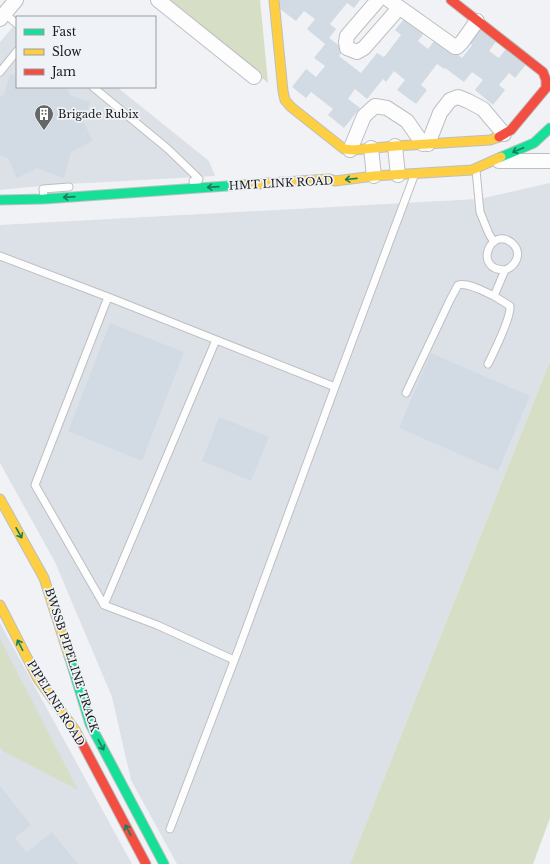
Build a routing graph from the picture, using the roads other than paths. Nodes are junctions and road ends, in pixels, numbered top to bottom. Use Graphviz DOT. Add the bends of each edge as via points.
graph roads {
  1 [pos="16,0"];
  2 [pos="158,0"];
  3 [pos="274,0"];
  4 [pos="378,0"];
  5 [pos="452,0"];
  6 [pos="394,4"];
  7 [pos="2,16"];
  8 [pos="477,21"];
  9 [pos="16,23"];
  10 [pos="16,52"];
  11 [pos="0,72"];
  12 [pos="254,77"];
  13 [pos="94,88"];
  14 [pos="550,128"];
  15 [pos="504,134"];
  16 [pos="426,144"];
  17 [pos="395,146"];
  18 [pos="371,148"];
  19 [pos="350,150"];
  20 [pos="492,161"];
  21 [pos="550,161"];
  22 [pos="476,168"];
  23 [pos="415,174"];
  24 [pos="398,175"];
  25 [pos="374,176"];
  26 [pos="183,182"];
  27 [pos="78,187"];
  28 [pos="44,199"];
  29 [pos="0,200"];
  30 [pos="494,242"];
  31 [pos="0,256"];
  32 [pos="504,270"];
  33 [pos="494,296"];
  34 [pos="108,297"];
  35 [pos="216,340"];
  36 [pos="488,364"];
  37 [pos="335,387"];
  38 [pos="406,393"];
  39 [pos="0,499"];
  40 [pos="0,605"];
  41 [pos="104,605"];
  42 [pos="234,660"];
  43 [pos="170,829"];
  44 [pos="146,864"];
  45 [pos="164,864"];
  1 -- 7 [label="street"];
  2 -- 12 [label="street"];
  3 -- 19 [label="street" via="285,100 338,145"];
  4 -- 6 [label="street" via="347,36 347,48 357,52 364,48"];
  5 -- 8 [label="street"];
  6 -- 8 [label="street" via="455,47 462,42"];
  7 -- 9 [label="lane"];
  8 -- 15 [label="street" via="547,77 546,88 511,130"];
  10 -- 11 [label="lane"];
  13 -- 26 [label="lane" via="168,149 199,179"];
  14 -- 20 [label="street, HMT LINK ROAD, one-way" via="534,143"];
  15 -- 16 [label="street" via="490,140"];
  15 -- 16 [label="street" via="483,109 458,96 450,100 440,113"];
  16 -- 17 [label="street"];
  16 -- 19 [label="street" via="407,122 386,108 375,106 364,116"];
  17 -- 18 [label="street"];
  17 -- 24 [label="street"];
  18 -- 19 [label="street"];
  18 -- 25 [label="street"];
  20 -- 21 [label="street"];
  20 -- 22 [label="street, HMT LINK ROAD"];
  22 -- 23 [label="street, HMT LINK ROAD"];
  22 -- 30 [label="lane" via="480,212"];
  23 -- 24 [label="street, HMT LINK ROAD"];
  23 -- 37 [label="lane"];
  24 -- 25 [label="street, HMT LINK ROAD"];
  25 -- 28 [label="street, HMT LINK ROAD, one-way" via="86,193"];
  27 -- 28 [label="lane" via="40,189"];
  28 -- 29 [label="street, HMT LINK ROAD"];
  30 -- 32 [label="lane" via="487,250 487,260 494,268"];
  30 -- 32 [label="lane" via="507,240 517,250 514,265"];
  31 -- 34 [label="lane"];
  32 -- 33 [label="lane"];
  33 -- 36 [label="lane" via="510,306 510,311"];
  33 -- 38 [label="lane" via="477,288 458,285"];
  34 -- 35 [label="lane"];
  34 -- 41 [label="lane" via="35,485"];
  35 -- 37 [label="lane"];
  35 -- 41 [label="lane"];
  37 -- 42 [label="lane"];
  39 -- 45 [label="street, BWSSB PIPELINE TRACK, one-way" via="44,578 90,724"];
  44 -- 40 [label="street, PIPELINE ROAD, one-way" via="75,730 38,679"];
  41 -- 42 [label="lane"];
  42 -- 43 [label="lane"];
}
